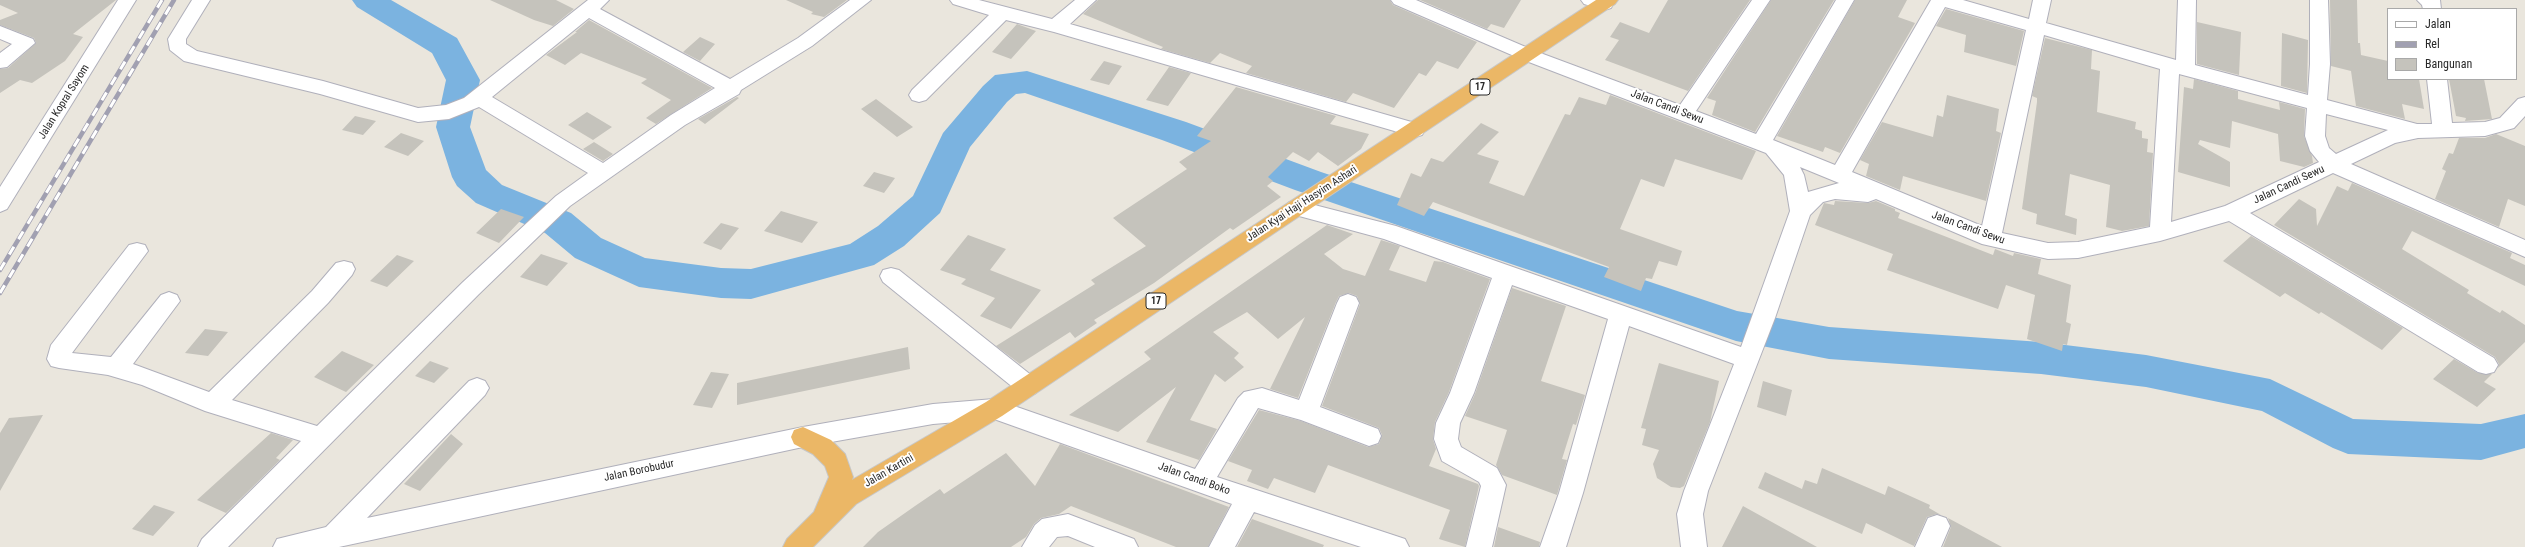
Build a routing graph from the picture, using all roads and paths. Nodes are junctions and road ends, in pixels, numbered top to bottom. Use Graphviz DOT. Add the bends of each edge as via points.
graph roads {
  1 [pos="127,0"];
  2 [pos="201,0"];
  3 [pos="862,0"];
  4 [pos="959,0"];
  5 [pos="1087,0"];
  6 [pos="1400,0"];
  7 [pos="1760,0"];
  8 [pos="1845,0"];
  9 [pos="1941,0"];
  10 [pos="2042,0"];
  11 [pos="2187,0"];
  12 [pos="2319,0"];
  13 [pos="1601,1"];
  14 [pos="594,5"];
  15 [pos="1002,13"];
  16 [pos="1056,26"];
  17 [pos="2037,28"];
  18 [pos="0,32"];
  19 [pos="1528,55"];
  20 [pos="0,62"];
  21 [pos="2177,67"];
  22 [pos="2437,80"];
  23 [pos="732,89"];
  24 [pos="919,95"];
  25 [pos="479,98"];
  26 [pos="2316,104"];
  27 [pos="2525,104"];
  28 [pos="1684,114"];
  29 [pos="2443,129"];
  30 [pos="1415,130"];
  31 [pos="2418,131"];
  32 [pos="1767,146"];
  33 [pos="2334,164"];
  34 [pos="602,172"];
  35 [pos="1840,175"];
  36 [pos="1898,201"];
  37 [pos="0,204"];
  38 [pos="1295,208"];
  39 [pos="1801,211"];
  40 [pos="2232,212"];
  41 [pos="2160,233"];
  42 [pos="1990,238"];
  43 [pos="2525,249"];
  44 [pos="137,251"];
  45 [pos="344,269"];
  46 [pos="1504,274"];
  47 [pos="891,276"];
  48 [pos="169,302"];
  49 [pos="1348,303"];
  50 [pos="1620,316"];
  51 [pos="1750,352"];
  52 [pos="2486,365"];
  53 [pos="116,368"];
  54 [pos="1028,386"];
  55 [pos="477,388"];
  56 [pos="213,404"];
  57 [pos="994,409"];
  58 [pos="1306,412"];
  59 [pos="1369,436"];
  60 [pos="320,437"];
  61 [pos="803,437"];
  62 [pos="1201,481"];
  63 [pos="1248,499"];
  64 [pos="334,536"];
  65 [pos="801,541"];
  66 [pos="211,547"];
  67 [pos="286,547"];
  68 [pos="1035,547"];
  69 [pos="1125,547"];
  70 [pos="1222,547"];
  71 [pos="1396,547"];
  72 [pos="1479,547"];
  73 [pos="1553,547"];
  74 [pos="1694,547"];
  1 -- 37 [label="street, Jalan Kopral Sayom"];
  2 -- 25 [label="street" via="177,39 176,46 191,56 323,88 398,112 418,115 455,111"];
  3 -- 23 [label="street" via="805,42"];
  4 -- 15 [label="street"];
  5 -- 16 [label="street"];
  6 -- 19 [label="street, Jalan Candi Sewu"];
  7 -- 28 [label="street"];
  8 -- 32 [label="street"];
  9 -- 17 [label="street"];
  9 -- 35 [label="street"];
  10 -- 17 [label="street"];
  11 -- 21 [label="street"];
  12 -- 26 [label="street" via="2320,64"];
  13 -- 19 [label="highway, Jalan Kyai Haji Hasyim Ashari / 17"];
  14 -- 23 [label="street"];
  14 -- 25 [label="street"];
  15 -- 16 [label="street"];
  15 -- 24 [label="street"];
  16 -- 30 [label="street"];
  17 -- 21 [label="street"];
  17 -- 42 [label="street"];
  18 -- 20 [label="street" via="26,43"];
  19 -- 28 [label="street, Jalan Candi Sewu"];
  19 -- 30 [label="highway, Jalan Kyai Haji Hasyim Ashari / 17"];
  21 -- 26 [label="street"];
  21 -- 41 [label="street"];
  22 -- 29 [label="street"];
  23 -- 34 [label="street" via="678,120"];
  25 -- 34 [label="street"];
  26 -- 31 [label="street"];
  26 -- 33 [label="street" via="2316,144"];
  27 -- 29 [label="street, Jalan Candi Sewu" via="2507,123 2485,129"];
  28 -- 32 [label="street, Jalan Candi Sewu"];
  29 -- 31 [label="street, Jalan Candi Sewu"];
  30 -- 38 [label="highway, Jalan Kyai Haji Hasyim Ashari / 17"];
  31 -- 33 [label="street, Jalan Candi Sewu" via="2390,137"];
  32 -- 35 [label="street, Jalan Candi Sewu"];
  32 -- 39 [label="street" via="1788,164 1794,175"];
  33 -- 40 [label="street, Jalan Candi Sewu"];
  33 -- 43 [label="street"];
  34 -- 60 [label="street" via="564,201 530,232"];
  35 -- 36 [label="street, Jalan Candi Sewu"];
  36 -- 39 [label="street" via="1849,191 1835,191 1816,197"];
  36 -- 42 [label="street, Jalan Candi Sewu"];
  38 -- 46 [label="street" via="1388,232"];
  38 -- 54 [label="highway, Jalan Kyai Haji Hasyim Ashari / 17"];
  39 -- 51 [label="street"];
  40 -- 41 [label="street, Jalan Candi Sewu"];
  40 -- 52 [label="street"];
  41 -- 42 [label="street, Jalan Candi Sewu" via="2078,250 2048,251"];
  44 -- 53 [label="street" via="59,352 59,358 64,361"];
  45 -- 56 [label="street" via="320,297"];
  46 -- 50 [label="street"];
  46 -- 72 [label="street" via="1462,393 1448,423 1446,439 1451,454 1488,475 1494,484"];
  47 -- 54 [label="street"];
  48 -- 53 [label="street"];
  49 -- 58 [label="street"];
  50 -- 51 [label="street"];
  50 -- 73 [label="street" via="1571,493"];
  51 -- 74 [label="street" via="1696,492 1690,514"];
  53 -- 56 [label="street" via="147,377"];
  54 -- 57 [label="highway, Jalan Kyai Haji Hasyim Ashari / 17"];
  55 -- 64 [label="street"];
  56 -- 60 [label="street"];
  57 -- 61 [label="street, Jalan Borobudur" via="933,414"];
  57 -- 62 [label="street, Jalan Candi Boko"];
  57 -- 65 [label="highway, Jalan Kartini / 17" via="847,496"];
  58 -- 59 [label="street"];
  58 -- 62 [label="street" via="1262,398 1252,399"];
  60 -- 66 [label="street"];
  61 -- 64 [label="street, Jalan Borobudur"];
  61 -- 65 [label="highway" via="822,446 836,461 841,477 833,501"];
  62 -- 63 [label="street, Jalan Candi Boko"];
  63 -- 70 [label="street"];
  63 -- 71 [label="street, Jalan Candi Boko"];
  64 -- 67 [label="street, Jalan Borobudur"];
  68 -- 69 [label="street" via="1044,533 1052,527 1068,525"];
}
